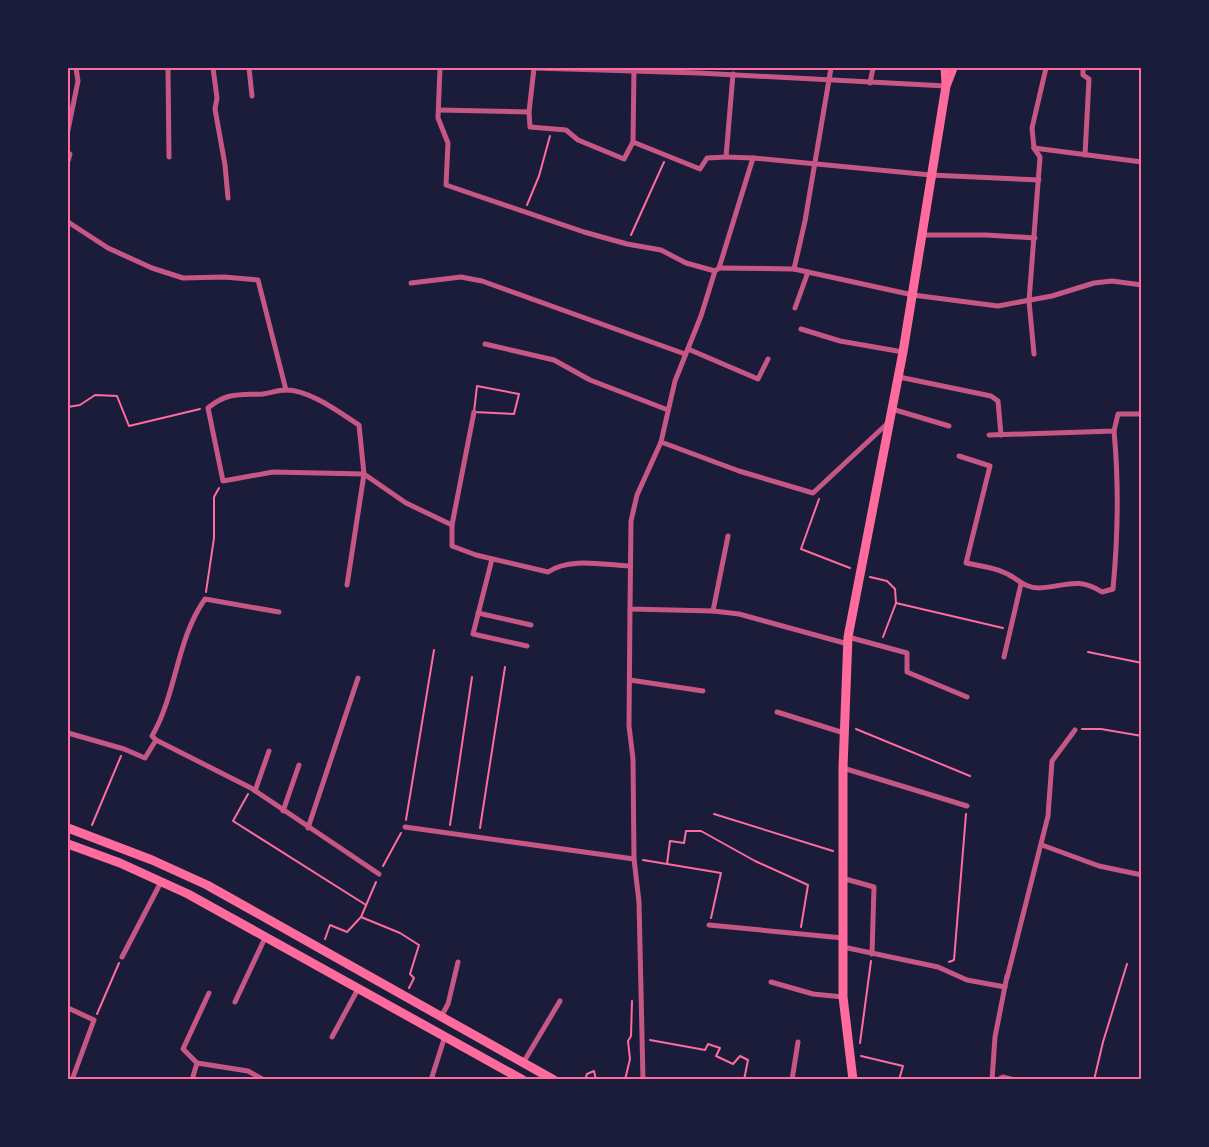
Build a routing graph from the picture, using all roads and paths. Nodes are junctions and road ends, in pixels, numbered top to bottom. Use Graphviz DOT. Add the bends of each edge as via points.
graph roads {
  1 [pos="76,68"];
  2 [pos="168,68"];
  3 [pos="212,68"];
  4 [pos="249,68"];
  5 [pos="440,68"];
  6 [pos="534,68"];
  7 [pos="831,68"];
  8 [pos="873,68"];
  9 [pos="945,68"];
  10 [pos="953,68"];
  11 [pos="1046,68"];
  12 [pos="1082,68"];
  13 [pos="634,70"];
  14 [pos="699,70"];
  15 [pos="733,74"];
  16 [pos="830,80"];
  17 [pos="870,83"];
  18 [pos="946,86"];
  19 [pos="252,96"];
  20 [pos="439,110"];
  21 [pos="528,112"];
  22 [pos="551,129"];
  23 [pos="68,130"];
  24 [pos="633,142"];
  25 [pos="1034,148"];
  26 [pos="68,152"];
  27 [pos="1085,155"];
  28 [pos="667,156"];
  29 [pos="169,157"];
  30 [pos="726,157"];
  31 [pos="752,158"];
  32 [pos="68,161"];
  33 [pos="1142,162"];
  34 [pos="814,164"];
  35 [pos="931,175"];
  36 [pos="1039,180"];
  37 [pos="228,198"];
  38 [pos="524,212"];
  39 [pos="68,222"];
  40 [pos="922,235"];
  41 [pos="1035,238"];
  42 [pos="627,244"];
  43 [pos="717,269"];
  44 [pos="794,269"];
  45 [pos="808,272"];
  46 [pos="411,283"];
  47 [pos="1142,285"];
  48 [pos="913,295"];
  49 [pos="1029,301"];
  50 [pos="795,308"];
  51 [pos="801,329"];
  52 [pos="485,344"];
  53 [pos="687,351"];
  54 [pos="904,352"];
  55 [pos="1034,354"];
  56 [pos="768,359"];
  57 [pos="898,377"];
  58 [pos="286,390"];
  59 [pos="68,406"];
  60 [pos="208,408"];
  61 [pos="892,409"];
  62 [pos="668,410"];
  63 [pos="474,412"];
  64 [pos="1142,414"];
  65 [pos="890,422"];
  66 [pos="949,426"];
  67 [pos="1114,431"];
  68 [pos="989,435"];
  69 [pos="1001,435"];
  70 [pos="661,442"];
  71 [pos="960,456"];
  72 [pos="364,474"];
  73 [pos="223,481"];
  74 [pos="824,483"];
  75 [pos="452,525"];
  76 [pos="728,536"];
  77 [pos="492,560"];
  78 [pos="629,566"];
  79 [pos="859,573"];
  80 [pos="1021,584"];
  81 [pos="347,585"];
  82 [pos="205,599"];
  83 [pos="896,603"];
  84 [pos="630,609"];
  85 [pos="714,611"];
  86 [pos="279,612"];
  87 [pos="478,613"];
  88 [pos="531,625"];
  89 [pos="1010,630"];
  90 [pos="848,641"];
  91 [pos="527,646"];
  92 [pos="884,647"];
  93 [pos="434,650"];
  94 [pos="1088,652"];
  95 [pos="1004,656"];
  96 [pos="1142,664"];
  97 [pos="505,667"];
  98 [pos="472,677"];
  99 [pos="358,678"];
  100 [pos="630,680"];
  101 [pos="703,691"];
  102 [pos="967,697"];
  103 [pos="776,712"];
  104 [pos="844,729"];
  105 [pos="1074,730"];
  106 [pos="68,733"];
  107 [pos="1142,736"];
  108 [pos="156,740"];
  109 [pos="124,749"];
  110 [pos="268,751"];
  111 [pos="299,765"];
  112 [pos="843,768"];
  113 [pos="970,776"];
  114 [pos="253,790"];
  115 [pos="967,806"];
  116 [pos="283,811"];
  117 [pos="714,814"];
  118 [pos="405,827"];
  119 [pos="68,828"];
  120 [pos="308,828"];
  121 [pos="449,832"];
  122 [pos="88,834"];
  123 [pos="479,836"];
  124 [pos="68,844"];
  125 [pos="1042,845"];
  126 [pos="842,854"];
  127 [pos="634,859"];
  128 [pos="667,864"];
  129 [pos="380,874"];
  130 [pos="1142,875"];
  131 [pos="842,878"];
  132 [pos="161,882"];
  133 [pos="366,905"];
  134 [pos="361,918"];
  135 [pos="709,925"];
  136 [pos="800,934"];
  137 [pos="265,938"];
  138 [pos="843,943"];
  139 [pos="321,950"];
  140 [pos="872,954"];
  141 [pos="122,956"];
  142 [pos="458,962"];
  143 [pos="1127,964"];
  144 [pos="938,967"];
  145 [pos="1009,968"];
  146 [pos="1007,978"];
  147 [pos="771,982"];
  148 [pos="1005,987"];
  149 [pos="358,989"];
  150 [pos="208,993"];
  151 [pos="404,996"];
  152 [pos="843,997"];
  153 [pos="632,998"];
  154 [pos="560,1001"];
  155 [pos="235,1002"];
  156 [pos="68,1008"];
  157 [pos="442,1017"];
  158 [pos="94,1020"];
  159 [pos="445,1036"];
  160 [pos="332,1037"];
  161 [pos="642,1038"];
  162 [pos="798,1042"];
  163 [pos="860,1046"];
  164 [pos="858,1055"];
  165 [pos="197,1063"];
  166 [pos="524,1063"];
  167 [pos="72,1080"];
  168 [pos="192,1080"];
  169 [pos="264,1080"];
  170 [pos="431,1080"];
  171 [pos="523,1080"];
  172 [pos="554,1080"];
  173 [pos="586,1080"];
  174 [pos="596,1080"];
  175 [pos="624,1080"];
  176 [pos="643,1080"];
  177 [pos="744,1080"];
  178 [pos="792,1080"];
  179 [pos="853,1080"];
  180 [pos="899,1080"];
  181 [pos="992,1080"];
  182 [pos="997,1080"];
  183 [pos="1014,1080"];
  184 [pos="1094,1080"];
  1 -- 23 [label="street" via="78,81"];
  2 -- 29 [label="street"];
  3 -- 37 [label="street"];
  4 -- 19 [label="street"];
  5 -- 20 [label="street"];
  6 -- 13 [label="street"];
  6 -- 21 [label="street"];
  7 -- 16 [label="street"];
  8 -- 17 [label="street"];
  9 -- 18 [label="main road"];
  10 -- 18 [label="main road"];
  11 -- 25 [label="street" via="1032,128"];
  12 -- 27 [label="street" via="1083,76 1089,79"];
  13 -- 14 [label="street"];
  13 -- 24 [label="street"];
  14 -- 15 [label="street"];
  15 -- 16 [label="street"];
  15 -- 30 [label="street"];
  16 -- 17 [label="street"];
  16 -- 34 [label="street"];
  17 -- 18 [label="street"];
  18 -- 35 [label="main road"];
  20 -- 21 [label="street"];
  20 -- 38 [label="street" via="438,118 448,143 446,185"];
  21 -- 22 [label="street" via="530,127"];
  22 -- 24 [label="street" via="566,130 578,140 624,159"];
  22 -- 38 [label="path" via="540,176"];
  24 -- 28 [label="street"];
  25 -- 27 [label="street"];
  25 -- 36 [label="street" via="1040,158"];
  26 -- 32 [label="street"];
  27 -- 33 [label="street"];
  28 -- 30 [label="street" via="700,169 707,158"];
  28 -- 42 [label="path"];
  30 -- 31 [label="street"];
  31 -- 34 [label="street"];
  31 -- 43 [label="street"];
  34 -- 35 [label="street"];
  34 -- 44 [label="street"];
  35 -- 36 [label="street"];
  35 -- 40 [label="main road"];
  36 -- 41 [label="street"];
  38 -- 42 [label="street"];
  39 -- 58 [label="street" via="108,248 183,278 258,280"];
  40 -- 41 [label="street"];
  40 -- 48 [label="main road"];
  41 -- 49 [label="street"];
  42 -- 43 [label="street" via="661,250 686,263"];
  43 -- 44 [label="street"];
  43 -- 53 [label="street"];
  44 -- 45 [label="street"];
  45 -- 48 [label="street"];
  45 -- 50 [label="street"];
  46 -- 53 [label="street" via="461,277 482,281"];
  47 -- 49 [label="street" via="1112,281 1094,283"];
  48 -- 49 [label="street" via="998,306"];
  48 -- 54 [label="main road"];
  49 -- 55 [label="street"];
  51 -- 54 [label="street" via="840,341"];
  52 -- 62 [label="street" via="554,360 590,380"];
  53 -- 56 [label="street" via="758,379"];
  53 -- 62 [label="street"];
  54 -- 57 [label="main road"];
  57 -- 61 [label="main road"];
  57 -- 69 [label="street" via="991,396 998,401"];
  58 -- 60 [label="street" via="241,393 220,398"];
  58 -- 72 [label="street" via="326,404 359,425"];
  59 -- 60 [label="path" via="80,405 95,395 117,396 129,426"];
  60 -- 73 [label="street"];
  61 -- 65 [label="main road"];
  61 -- 66 [label="street"];
  62 -- 70 [label="street"];
  63 -- 63 [label="path" via="514,414 519,394 477,386"];
  63 -- 75 [label="street"];
  64 -- 67 [label="street" via="1118,414"];
  65 -- 74 [label="street"];
  65 -- 79 [label="main road"];
  67 -- 69 [label="street"];
  67 -- 80 [label="street" via="1118,483 1114,589 1102,592 1079,582 1038,588"];
  68 -- 69 [label="street"];
  70 -- 74 [label="street" via="739,471 813,493"];
  70 -- 78 [label="street" via="637,495 630,521"];
  71 -- 80 [label="street" via="990,466 966,563 1011,576"];
  72 -- 73 [label="street" via="273,472"];
  72 -- 75 [label="street" via="406,503"];
  72 -- 81 [label="street"];
  73 -- 82 [label="path" via="214,497 214,538"];
  74 -- 79 [label="path" via="801,549"];
  75 -- 77 [label="street" via="452,546"];
  76 -- 85 [label="street"];
  77 -- 78 [label="street" via="548,572 558,565 579,563"];
  77 -- 87 [label="street"];
  78 -- 84 [label="street"];
  79 -- 83 [label="path" via="887,581 896,589"];
  79 -- 90 [label="main road"];
  80 -- 89 [label="street"];
  82 -- 86 [label="street"];
  82 -- 108 [label="street" via="182,645 169,700 152,736"];
  83 -- 89 [label="path"];
  83 -- 92 [label="path" via="883,636"];
  84 -- 85 [label="street"];
  84 -- 100 [label="street"];
  85 -- 90 [label="street"];
  87 -- 88 [label="street"];
  87 -- 91 [label="street" via="473,634"];
  89 -- 95 [label="street"];
  90 -- 92 [label="street"];
  90 -- 104 [label="main road"];
  92 -- 102 [label="street" via="907,653 907,672"];
  93 -- 118 [label="path"];
  94 -- 96 [label="path"];
  97 -- 123 [label="path"];
  98 -- 121 [label="path"];
  99 -- 120 [label="street"];
  100 -- 101 [label="street"];
  100 -- 127 [label="street" via="629,726 635,787"];
  103 -- 104 [label="street"];
  104 -- 112 [label="main road"];
  104 -- 113 [label="path"];
  105 -- 107 [label="path" via="1101,729"];
  105 -- 125 [label="street" via="1052,761 1050,804"];
  106 -- 109 [label="street"];
  108 -- 109 [label="street" via="145,758"];
  108 -- 114 [label="street"];
  109 -- 122 [label="path"];
  110 -- 114 [label="street"];
  111 -- 116 [label="street"];
  112 -- 115 [label="street"];
  112 -- 126 [label="main road"];
  114 -- 116 [label="street"];
  114 -- 133 [label="path" via="233,821"];
  115 -- 144 [label="path" via="954,960"];
  116 -- 120 [label="street"];
  117 -- 126 [label="path"];
  118 -- 121 [label="street"];
  118 -- 129 [label="path"];
  119 -- 122 [label="main road"];
  120 -- 129 [label="street"];
  121 -- 123 [label="street"];
  122 -- 139 [label="main road" via="206,885"];
  123 -- 127 [label="street"];
  124 -- 132 [label="main road"];
  125 -- 130 [label="street" via="1099,866"];
  125 -- 146 [label="street"];
  126 -- 131 [label="main road"];
  127 -- 128 [label="path"];
  127 -- 161 [label="street" via="639,902"];
  128 -- 135 [label="path" via="722,873"];
  128 -- 136 [label="path" via="670,841 684,843 686,831 701,831 808,886"];
  129 -- 133 [label="path"];
  131 -- 138 [label="main road"];
  131 -- 140 [label="street" via="874,887"];
  132 -- 137 [label="main road"];
  132 -- 141 [label="street"];
  133 -- 134 [label="path"];
  134 -- 139 [label="path" via="347,932 330,926"];
  134 -- 151 [label="path" via="400,933 419,945 410,974 414,978"];
  135 -- 136 [label="street"];
  136 -- 138 [label="street"];
  137 -- 149 [label="main road"];
  137 -- 155 [label="street"];
  138 -- 140 [label="street"];
  138 -- 152 [label="main road"];
  139 -- 151 [label="main road"];
  140 -- 144 [label="street"];
  140 -- 163 [label="path"];
  141 -- 158 [label="path"];
  142 -- 157 [label="street"];
  143 -- 184 [label="path"];
  144 -- 148 [label="street" via="967,980"];
  145 -- 146 [label="street"];
  146 -- 148 [label="street"];
  147 -- 152 [label="street" via="813,994"];
  148 -- 181 [label="street" via="995,1037"];
  149 -- 159 [label="main road"];
  149 -- 160 [label="street"];
  150 -- 165 [label="street" via="184,1049"];
  151 -- 157 [label="main road"];
  152 -- 179 [label="main road"];
  153 -- 175 [label="path" via="631,1036 628,1040 630,1059"];
  154 -- 166 [label="street"];
  156 -- 158 [label="street"];
  157 -- 166 [label="main road"];
  158 -- 167 [label="street"];
  159 -- 170 [label="street"];
  159 -- 171 [label="main road"];
  161 -- 176 [label="street"];
  161 -- 177 [label="path" via="705,1050 708,1044 720,1048 716,1056 733,1064 740,1056 748,1060"];
  162 -- 178 [label="street"];
  164 -- 180 [label="path" via="903,1066"];
  165 -- 168 [label="street"];
  165 -- 169 [label="street" via="248,1071"];
  166 -- 172 [label="main road"];
  173 -- 174 [label="path" via="587,1074 594,1071"];
  182 -- 183 [label="street" via="1003,1077"];
}
